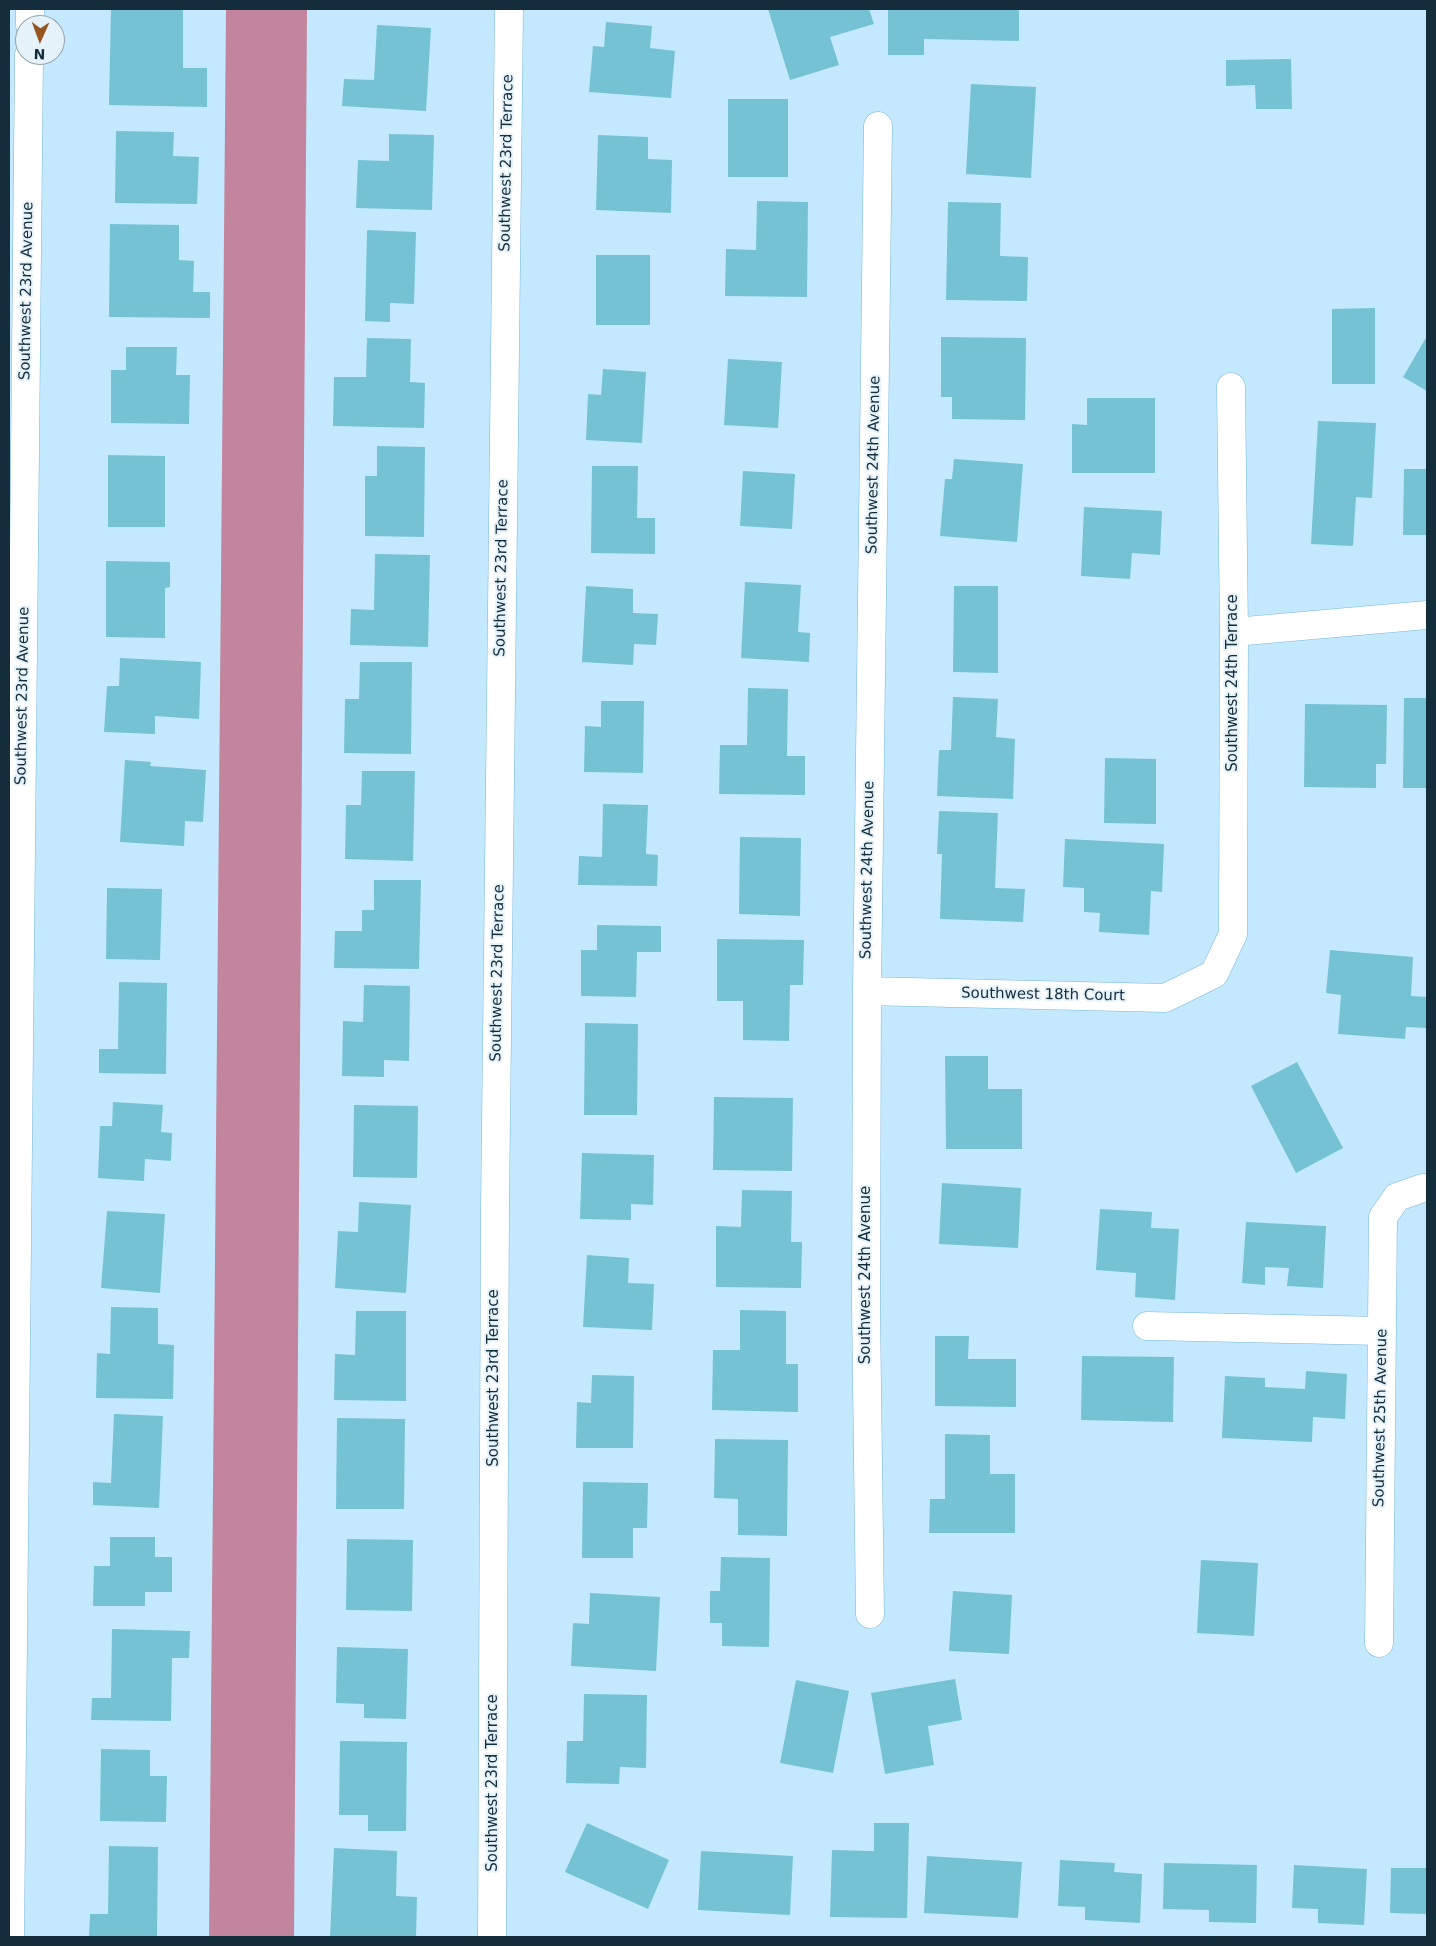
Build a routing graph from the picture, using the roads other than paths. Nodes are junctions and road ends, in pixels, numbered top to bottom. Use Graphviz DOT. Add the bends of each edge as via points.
graph roads {
  1 [pos="509,9"];
  2 [pos="29,65"];
  3 [pos="878,126"];
  4 [pos="1231,388"];
  5 [pos="1427,615"];
  6 [pos="1234,632"];
  7 [pos="1214,974"];
  8 [pos="867,991"];
  9 [pos="1427,1188"];
  10 [pos="1147,1326"];
  11 [pos="1382,1331"];
  12 [pos="870,1614"];
  13 [pos="1379,1643"];
  14 [pos="10,1937"];
  15 [pos="492,1937"];
  1 -- 15 [label="street, Southwest 23rd Terrace" via="495,1207"];
  2 -- 14 [label="street, Southwest 23rd Avenue"];
  3 -- 8 [label="street, Southwest 24th Avenue"];
  4 -- 6 [label="street, Southwest 24th Terrace"];
  5 -- 6 [label="street"];
  6 -- 7 [label="street, Southwest 24th Terrace" via="1233,934"];
  7 -- 8 [label="street, Southwest 18th Court" via="1165,998"];
  8 -- 12 [label="street, Southwest 24th Avenue" via="866,1307"];
  9 -- 11 [label="street, Southwest 25th Avenue" via="1397,1197 1382,1217"];
  10 -- 11 [label="street"];
  11 -- 13 [label="street, Southwest 25th Avenue"];
}
